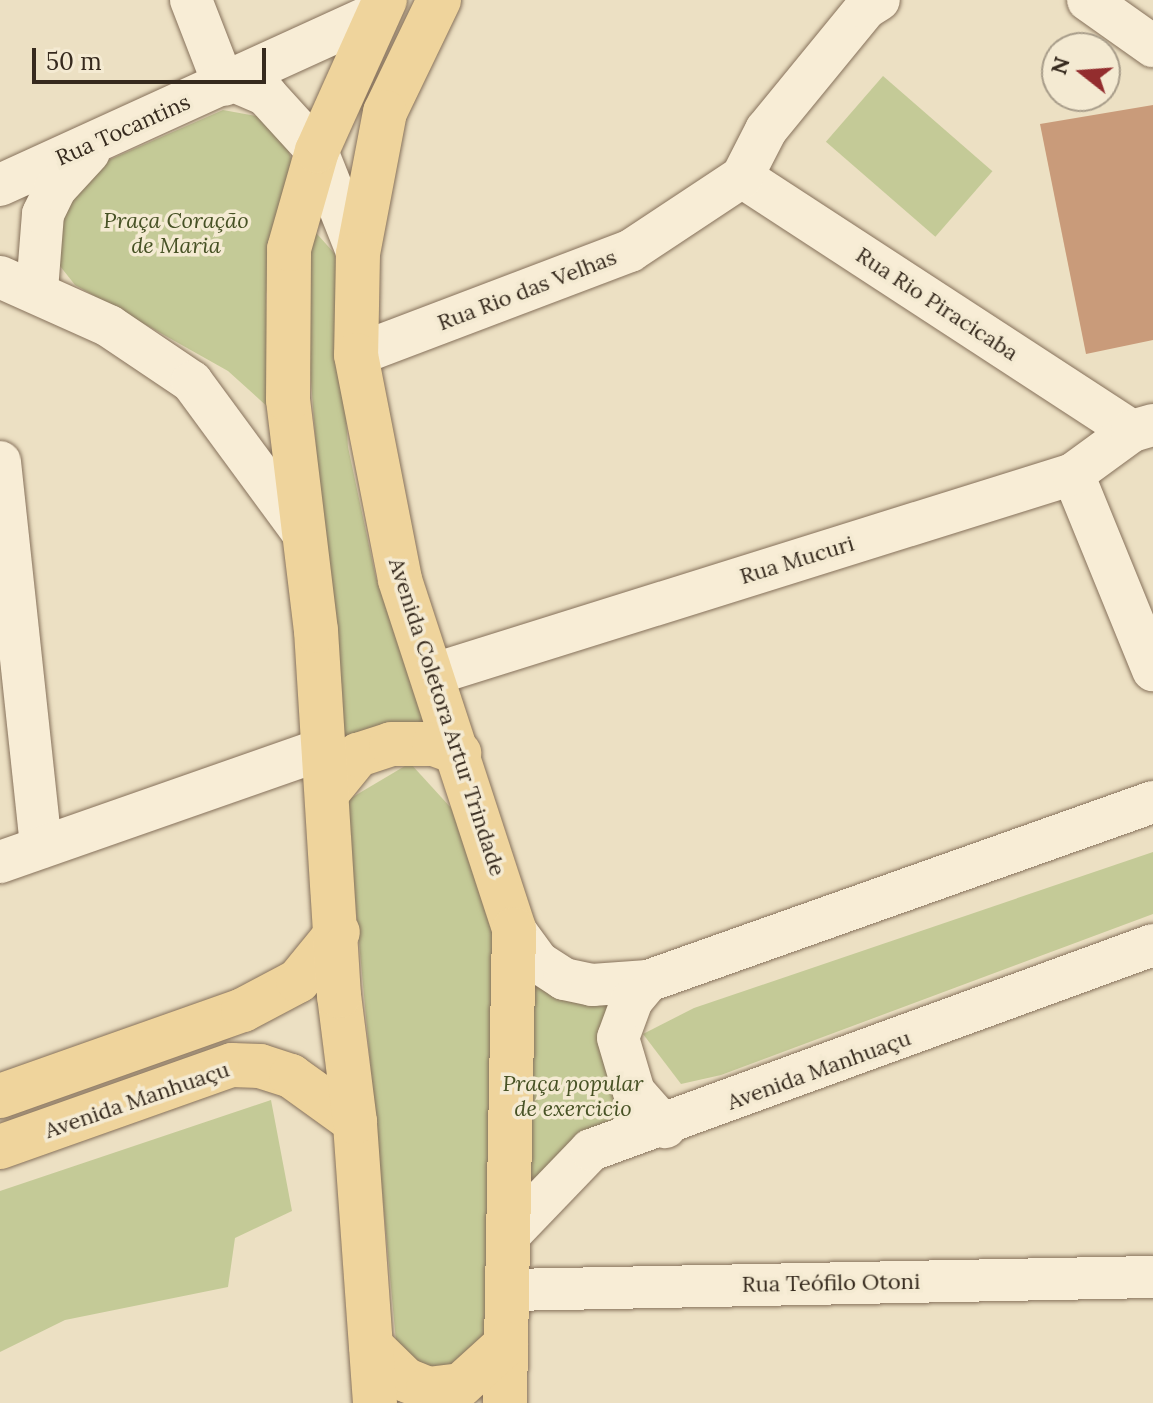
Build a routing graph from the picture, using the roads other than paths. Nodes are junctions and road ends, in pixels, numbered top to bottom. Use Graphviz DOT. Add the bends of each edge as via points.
graph roads {
  1 [pos="191,0"];
  2 [pos="439,0"];
  3 [pos="879,0"];
  4 [pos="1088,0"];
  5 [pos="380,7"];
  6 [pos="1153,46"];
  7 [pos="230,83"];
  8 [pos="98,143"];
  9 [pos="317,151"];
  10 [pos="742,177"];
  11 [pos="0,185"];
  12 [pos="358,254"];
  13 [pos="19,284"];
  14 [pos="356,355"];
  15 [pos="1143,428"];
  16 [pos="0,462"];
  17 [pos="1073,474"];
  18 [pos="300,529"];
  19 [pos="1153,670"];
  20 [pos="431,675"];
  21 [pos="322,749"];
  22 [pos="459,753"];
  23 [pos="328,792"];
  24 [pos="1153,802"];
  25 [pos="41,847"];
  26 [pos="0,862"];
  27 [pos="514,929"];
  28 [pos="338,932"];
  29 [pos="1153,945"];
  30 [pos="648,981"];
  31 [pos="0,1096"];
  32 [pos="355,1122"];
  33 [pos="665,1127"];
  34 [pos="0,1147"];
  35 [pos="511,1233"];
  36 [pos="1153,1277"];
  37 [pos="510,1290"];
  38 [pos="506,1344"];
  39 [pos="371,1346"];
  40 [pos="375,1403"];
  41 [pos="505,1403"];
  1 -- 7 [label="street"];
  2 -- 12 [label="main road, Avenida Coletora Artur Trindade" via="385,112"];
  3 -- 10 [label="street, Rua Rio das Velhas" via="866,8 766,130"];
  4 -- 6 [label="street"];
  5 -- 7 [label="street, Rua Tocantins"];
  5 -- 9 [label="main road"];
  7 -- 8 [label="street, Rua Tocantins"];
  7 -- 9 [label="street" via="266,95"];
  8 -- 11 [label="street, Rua Tocantins"];
  8 -- 13 [label="street" via="55,189"];
  9 -- 12 [label="street"];
  9 -- 18 [label="main road" via="289,249 288,400"];
  10 -- 14 [label="street, Rua Rio das Velhas" via="630,251"];
  10 -- 15 [label="street, Rua Rio Piracicaba"];
  12 -- 14 [label="main road, Avenida Coletora Artur Trindade"];
  13 -- 18 [label="street" via="109,326 192,382"];
  14 -- 20 [label="main road, Avenida Coletora Artur Trindade" via="400,580"];
  15 -- 17 [label="street, Rua Mucuri"];
  16 -- 25 [label="street"];
  17 -- 19 [label="street"];
  17 -- 20 [label="street, Rua Mucuri"];
  18 -- 21 [label="main road" via="316,631"];
  20 -- 22 [label="main road, Avenida Coletora Artur Trindade"];
  21 -- 23 [label="main road"];
  21 -- 25 [label="street"];
  22 -- 23 [label="main road" via="434,744 391,744 358,755"];
  22 -- 27 [label="main road, Avenida Coletora Artur Trindade"];
  23 -- 28 [label="main road"];
  24 -- 30 [label="street"];
  25 -- 26 [label="street"];
  27 -- 30 [label="street" via="538,962 564,979 592,985"];
  27 -- 35 [label="main road, Avenida Coletora Artur Trindade"];
  28 -- 31 [label="main road" via="298,981 243,1010"];
  28 -- 32 [label="main road" via="339,996"];
  29 -- 33 [label="street, Avenida Manhuaçu"];
  30 -- 33 [label="street" via="632,1000 618,1038 634,1092"];
  32 -- 34 [label="main road, Avenida Manhuaçu" via="291,1076 260,1066 232,1065"];
  32 -- 39 [label="main road"];
  33 -- 35 [label="street, Avenida Manhuaçu" via="591,1150"];
  35 -- 37 [label="main road, Avenida Coletora Artur Trindade"];
  36 -- 37 [label="street, Rua Teófilo Otoni"];
  37 -- 38 [label="main road, Avenida Coletora Artur Trindade"];
  38 -- 39 [label="main road" via="461,1385 428,1389 406,1380"];
  38 -- 41 [label="main road, Avenida Coletora Artur Trindade"];
  39 -- 40 [label="main road"];
}
